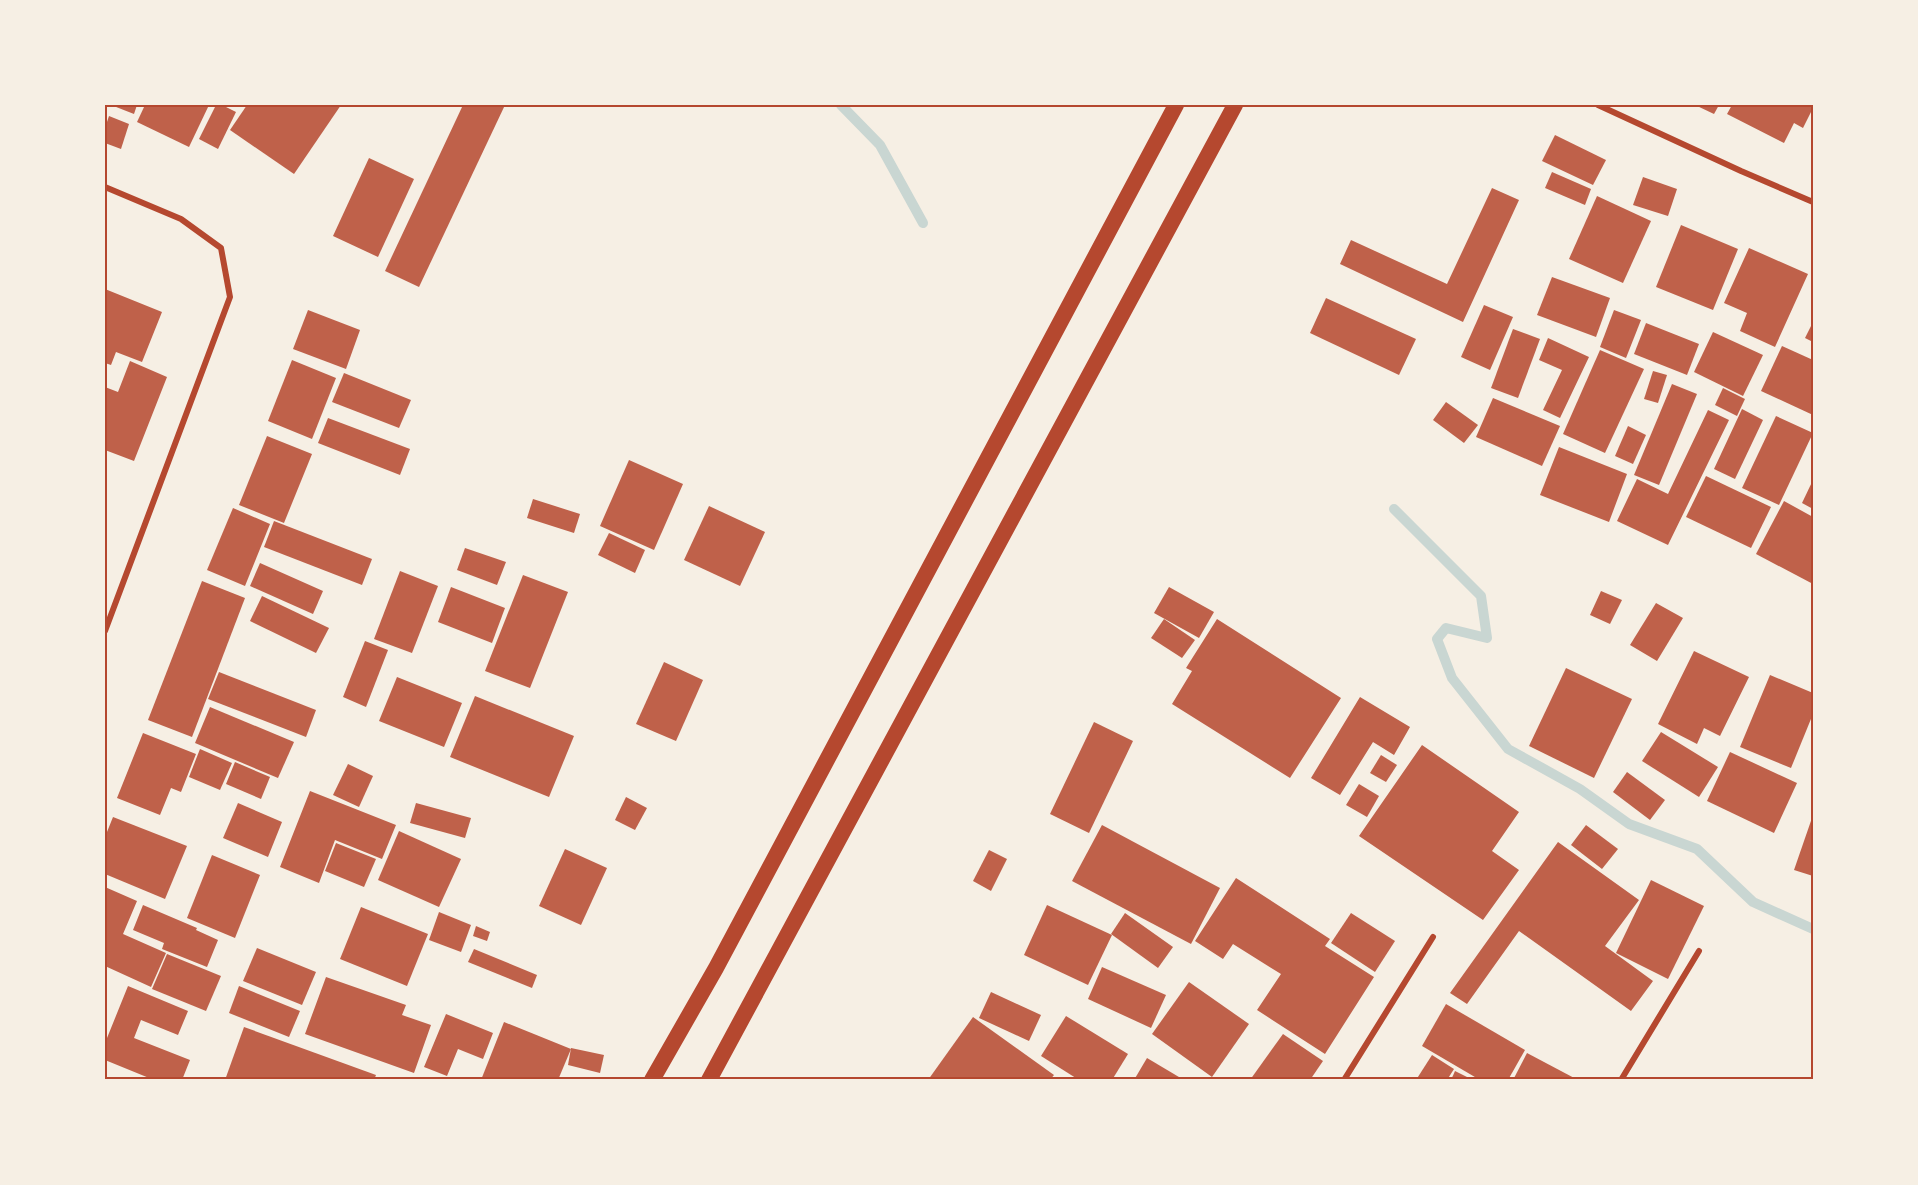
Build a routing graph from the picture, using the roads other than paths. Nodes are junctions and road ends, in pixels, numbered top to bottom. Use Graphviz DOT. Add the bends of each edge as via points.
graph roads {
  1 [pos="1176,105"];
  2 [pos="1235,105"];
  3 [pos="1598,105"];
  4 [pos="105,188"];
  5 [pos="1813,202"];
  6 [pos="105,631"];
  7 [pos="1433,937"];
  8 [pos="1699,951"];
  9 [pos="652,1080"];
  10 [pos="709,1080"];
  11 [pos="1344,1080"];
  12 [pos="1621,1080"];
  1 -- 9 [label="highway" via="716,968"];
  2 -- 10 [label="highway"];
  3 -- 5 [label="street"];
  4 -- 6 [label="street" via="181,219 221,248 230,297"];
  7 -- 11 [label="street"];
  8 -- 12 [label="street"];
}
